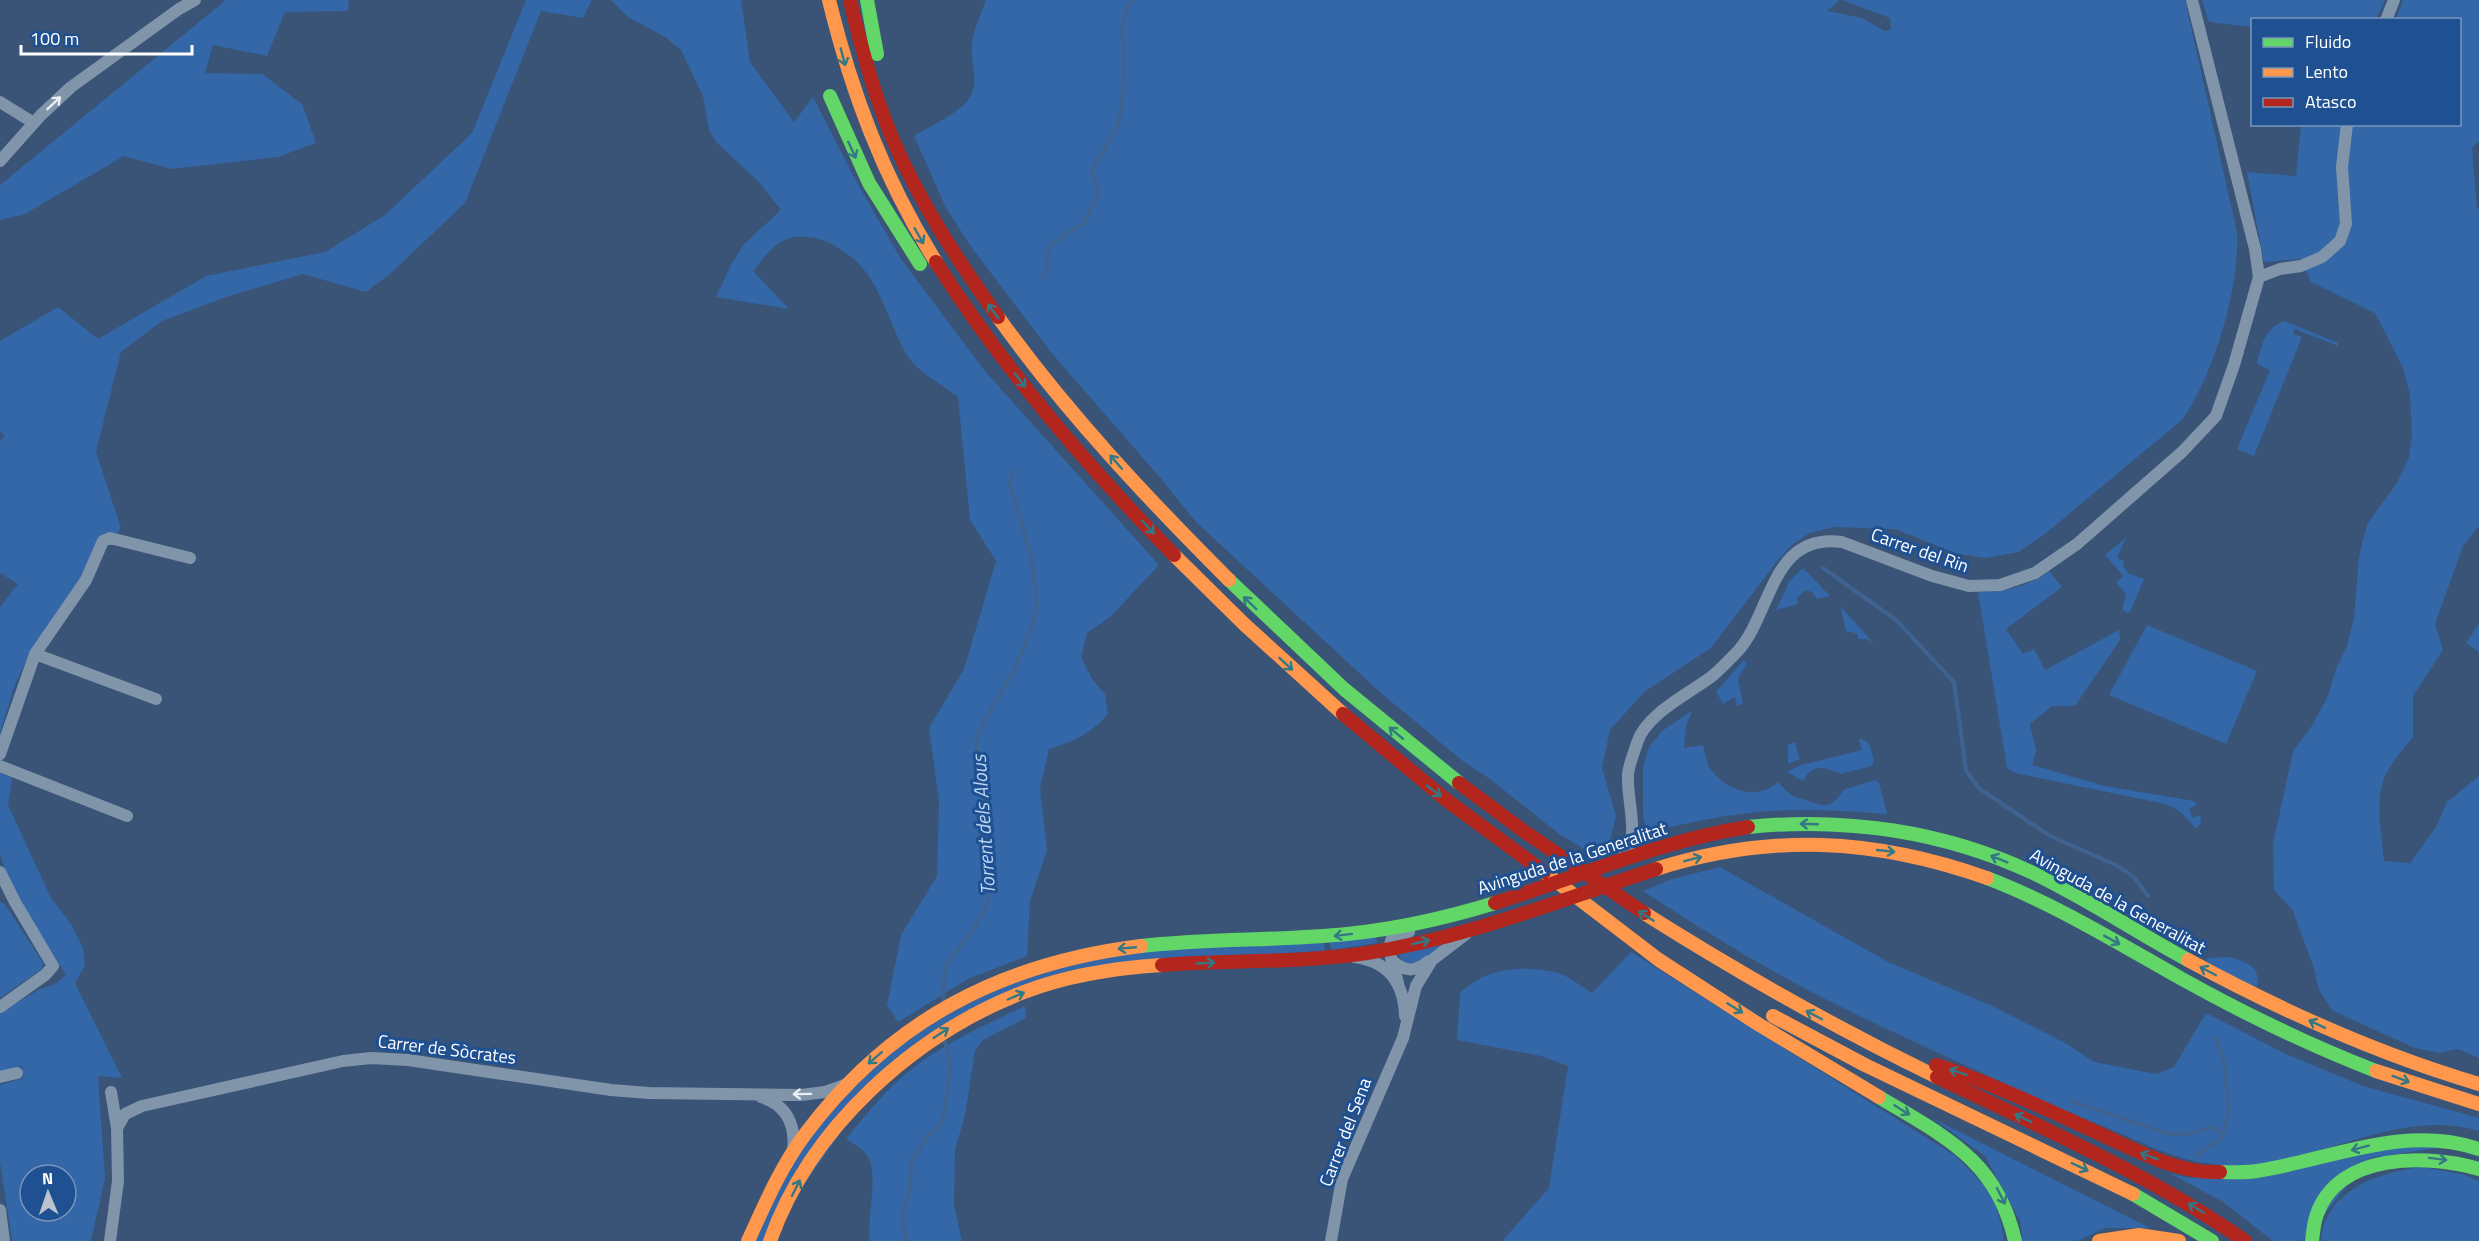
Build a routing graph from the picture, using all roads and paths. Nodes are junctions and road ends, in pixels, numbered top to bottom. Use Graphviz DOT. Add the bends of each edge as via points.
graph roads {
  1 [pos="195,0"];
  2 [pos="829,0"];
  3 [pos="850,0"];
  4 [pos="867,0"];
  5 [pos="2192,0"];
  6 [pos="2394,0"];
  7 [pos="2387,18"];
  8 [pos="830,96"];
  9 [pos="0,102"];
  10 [pos="34,123"];
  11 [pos="2347,126"];
  12 [pos="0,161"];
  13 [pos="927,206"];
  14 [pos="2259,277"];
  15 [pos="984,334"];
  16 [pos="190,558"];
  17 [pos="35,654"];
  18 [pos="156,699"];
  19 [pos="0,754"];
  20 [pos="0,766"];
  21 [pos="127,816"];
  22 [pos="1632,838"];
  23 [pos="1657,848"];
  24 [pos="1619,859"];
  25 [pos="0,873"];
  26 [pos="1585,902"];
  27 [pos="1488,904"];
  28 [pos="1516,916"];
  29 [pos="1342,956"];
  30 [pos="1391,956"];
  31 [pos="1432,960"];
  32 [pos="53,963"];
  33 [pos="59,977"];
  34 [pos="1398,983"];
  35 [pos="0,1007"];
  36 [pos="1403,1038"];
  37 [pos="1866,1042"];
  38 [pos="17,1073"];
  39 [pos="0,1077"];
  40 [pos="846,1084"];
  41 [pos="2479,1084"];
  42 [pos="111,1092"];
  43 [pos="757,1096"];
  44 [pos="2479,1104"];
  45 [pos="117,1128"];
  46 [pos="2390,1141"];
  47 [pos="2479,1141"];
  48 [pos="2479,1149"];
  49 [pos="793,1155"];
  50 [pos="2479,1169"];
  51 [pos="0,1210"];
  52 [pos="2,1234"];
  53 [pos="2312,1238"];
  54 [pos="110,1241"];
  55 [pos="748,1241"];
  56 [pos="770,1241"];
  57 [pos="1331,1241"];
  58 [pos="2015,1241"];
  59 [pos="2099,1241"];
  60 [pos="2179,1241"];
  61 [pos="2212,1241"];
  62 [pos="2245,1241"];
  10 -- 1 [label="street, one-way" via="71,87"];
  2 -- 15 [label="main road, one-way" via="852,87 884,169 926,249"];
  3 -- 13 [label="main road" via="880,104"];
  4 -- 13 [label="main road" via="884,80"];
  5 -- 14 [label="street"];
  6 -- 7 [label="street"];
  8 -- 15 [label="main road, one-way" via="863,173 901,236 953,308"];
  9 -- 10 [label="street"];
  10 -- 12 [label="street"];
  11 -- 14 [label="street" via="2342,167 2346,224 2340,241 2322,257"];
  37 -- 13 [label="main road, one-way" via="1711,956 1563,860 1441,770 1312,661 1179,532 1070,408 975,287"];
  14 -- 22 [label="street, Carrer del Rin" via="2216,416 2182,452 2077,544 2035,573 2000,585 1969,586 1828,540 1805,547 1787,562 1774,580 1745,644 1713,676 1655,716 1638,739 1628,773"];
  15 -- 26 [label="main road, one-way" via="1105,481 1250,631 1425,783"];
  16 -- 17 [label="street" via="110,538 103,541 86,580"];
  17 -- 18 [label="street"];
  17 -- 19 [label="street"];
  20 -- 21 [label="street"];
  22 -- 23 [label="street" via="1636,843"];
  22 -- 24 [label="street" via="1628,853"];
  23 -- 24 [label="main road, Avinguda de la Generalitat"];
  41 -- 23 [label="main road, Avinguda de la Generalitat, one-way" via="2331,1031 2219,977 2037,874 1946,841 1878,828 1797,824 1724,830"];
  24 -- 27 [label="main road, Avinguda de la Generalitat"];
  25 -- 32 [label="street"];
  26 -- 58 [label="main road, one-way" via="1657,958 1935,1131 1973,1159 2000,1193"];
  26 -- 61 [label="main road, one-way" via="1814,1039 2111,1182"];
  27 -- 30 [label="street" via="1466,919 1393,936"];
  27 -- 40 [label="main road, Avinguda de la Generalitat, one-way" via="1429,921 1330,937 1165,944 1063,958 1017,972 963,998 885,1049"];
  30 -- 28 [label="main road, Avinguda de la Generalitat, one-way"];
  28 -- 31 [label="street, Carrer del Sena" via="1461,936"];
  28 -- 44 [label="main road, Avinguda de la Generalitat, one-way" via="1637,875 1724,851 1797,844 1902,852 2000,881 2281,1030 2368,1067"];
  29 -- 30 [label="main road, Avinguda de la Generalitat"];
  29 -- 34 [label="street" via="1377,964"];
  56 -- 29 [label="main road, Avinguda de la Generalitat, one-way" via="803,1175 847,1114 894,1069 962,1020 1020,994 1080,976 1137,966"];
  30 -- 31 [label="street, Carrer del Sena" via="1402,969 1412,970"];
  30 -- 34 [label="street, Carrer del Sena"];
  31 -- 36 [label="street, Carrer del Sena" via="1416,986"];
  32 -- 33 [label="street"];
  32 -- 35 [label="street" via="52,969"];
  34 -- 36 [label="street, Carrer del Sena" via="1404,996"];
  36 -- 57 [label="street, Carrer del Sena" via="1342,1179"];
  46 -- 37 [label="main road, one-way" via="2256,1171 2205,1173 2153,1158 1971,1076"];
  62 -- 37 [label="main road, one-way" via="2134,1172"];
  38 -- 39 [label="street"];
  40 -- 43 [label="street, Carrer de Sòcrates, one-way" via="814,1094"];
  40 -- 49 [label="main road, Avinguda de la Generalitat"];
  42 -- 45 [label="street"];
  43 -- 45 [label="street, Carrer de Sòcrates" via="611,1090 371,1058 142,1106 125,1114"];
  43 -- 49 [label="street, Carrer de Sòcrates" via="785,1112 793,1129"];
  45 -- 54 [label="street" via="117,1188"];
  46 -- 47 [label="main road" via="2434,1134"];
  46 -- 48 [label="main road" via="2428,1139"];
  49 -- 55 [label="main road, Avinguda de la Generalitat" via="765,1200"];
  53 -- 50 [label="main road, one-way" via="2316,1215 2332,1191 2367,1168 2403,1159 2430,1158"];
  51 -- 52 [label="street"];
  59 -- 60 [label="main road" via="2138,1235"];
}
